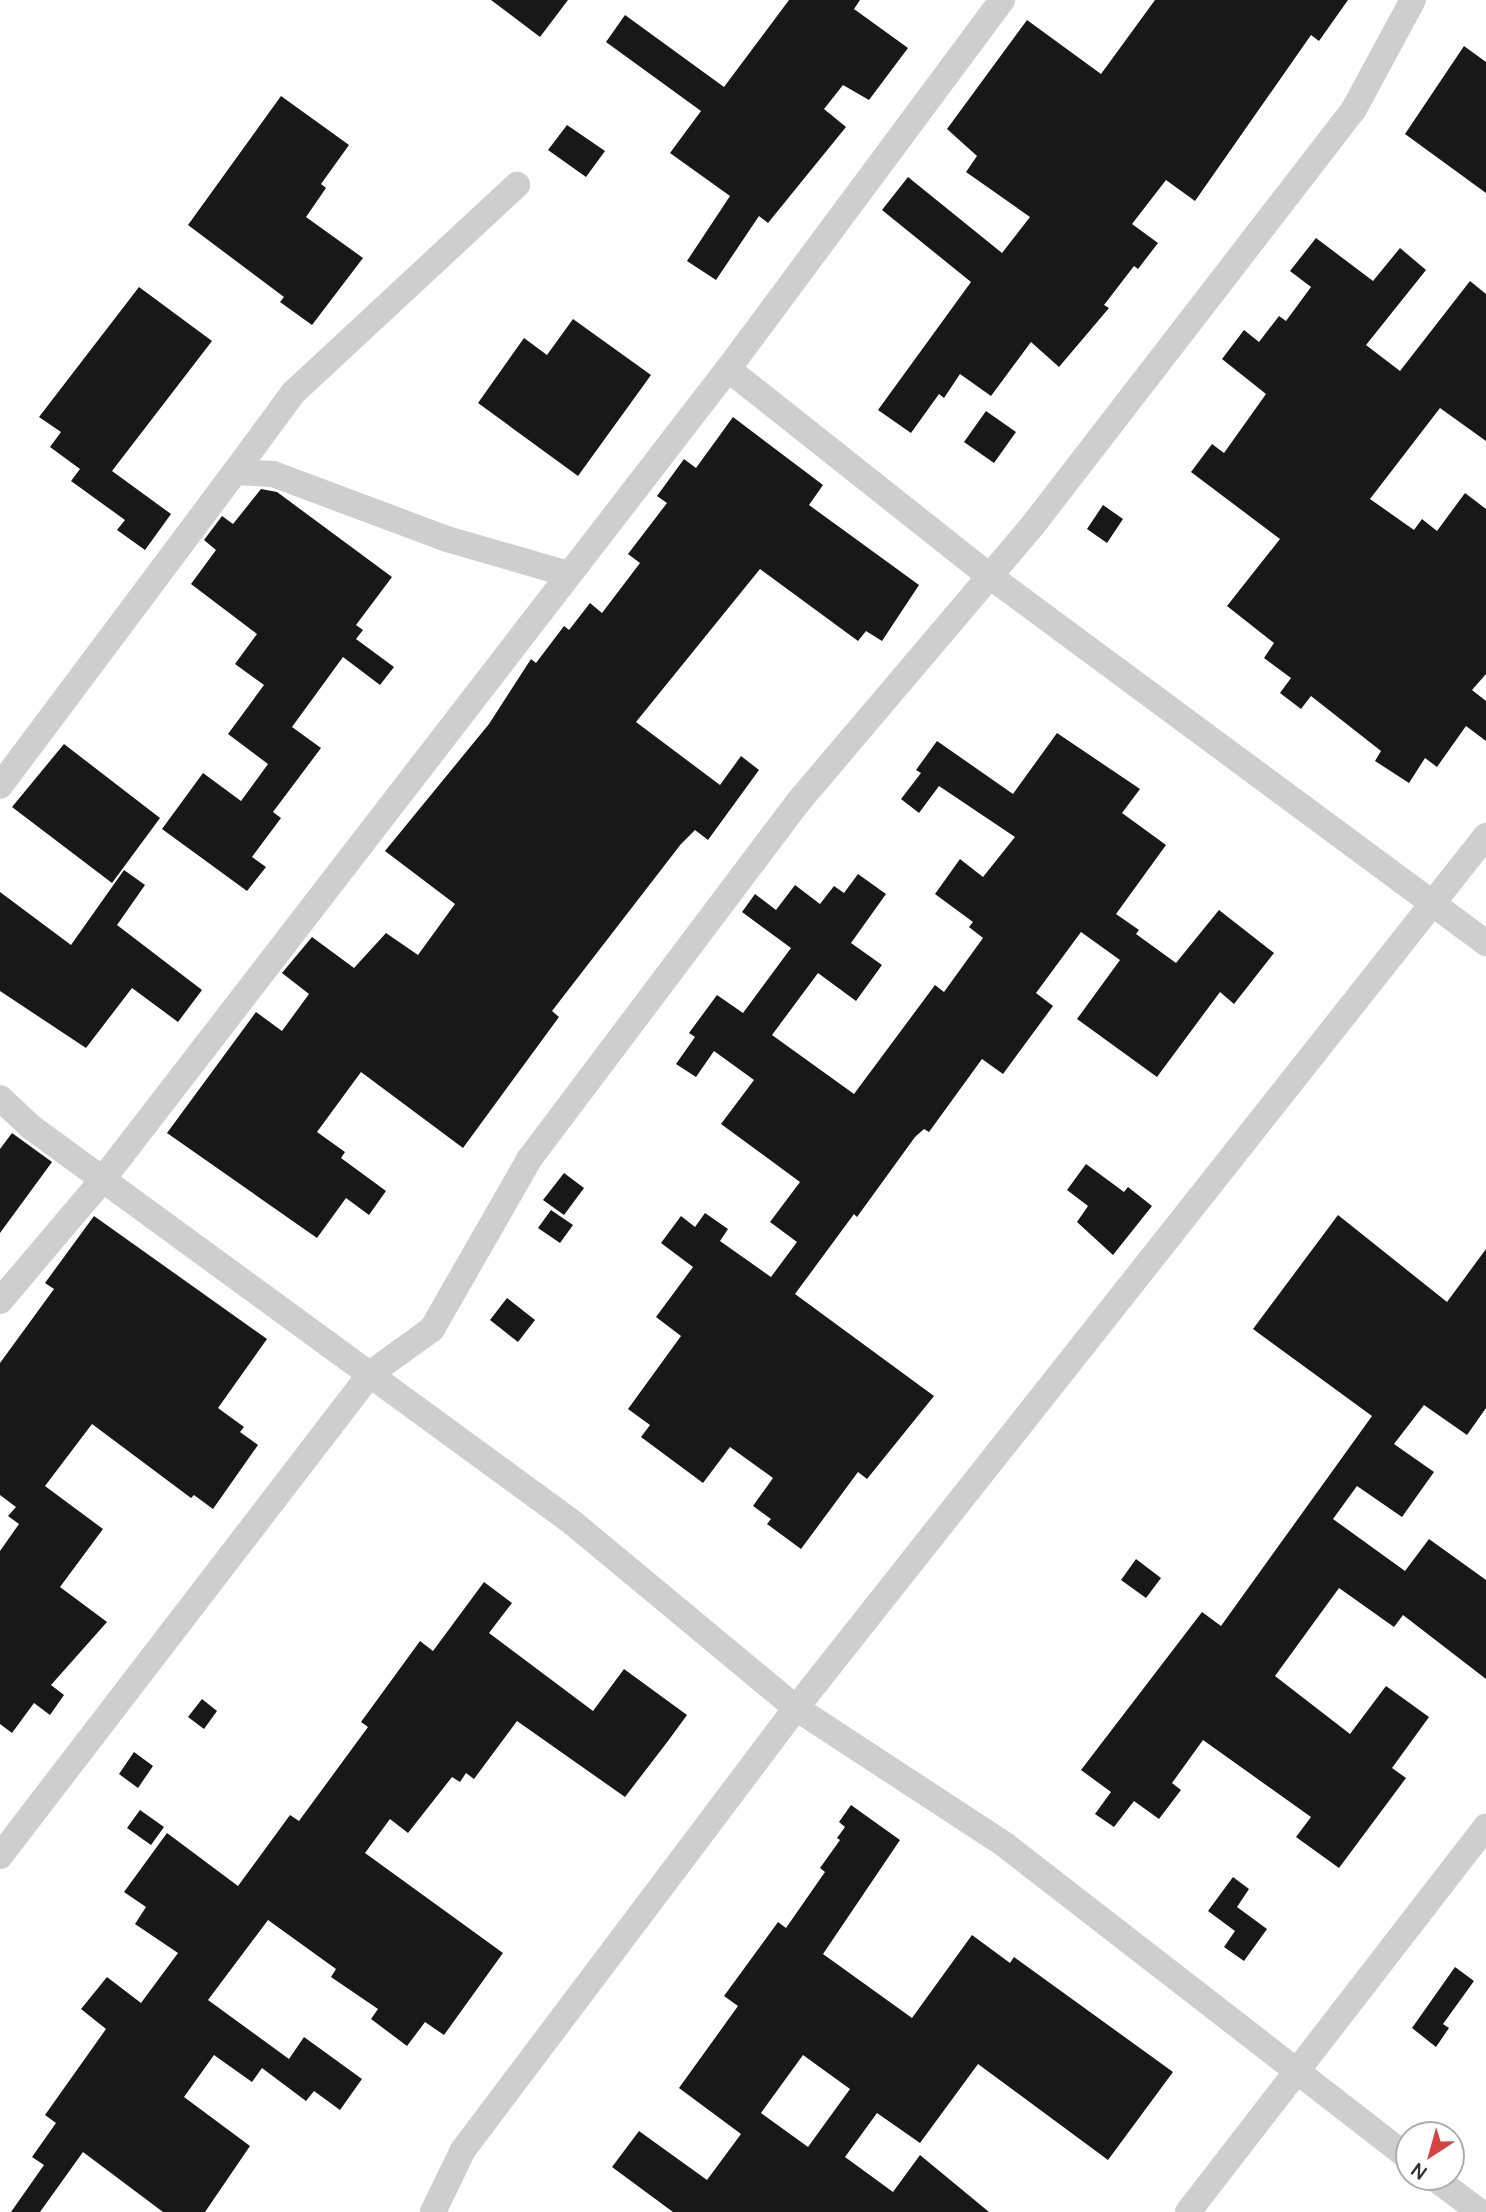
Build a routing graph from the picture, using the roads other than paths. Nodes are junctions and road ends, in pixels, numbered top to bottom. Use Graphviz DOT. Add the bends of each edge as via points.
graph roads {
  1 [pos="1002,0"];
  2 [pos="1413,0"];
  3 [pos="517,185"];
  4 [pos="728,369"];
  5 [pos="235,472"];
  6 [pos="568,574"];
  7 [pos="987,575"];
  8 [pos="0,786"];
  9 [pos="1486,836"];
  10 [pos="1436,902"];
  11 [pos="1486,943"];
  12 [pos="0,1098"];
  13 [pos="103,1179"];
  14 [pos="0,1301"];
  15 [pos="371,1373"];
  16 [pos="796,1708"];
  17 [pos="1486,1827"];
  18 [pos="0,1856"];
  19 [pos="1297,2073"];
  20 [pos="1395,2147"];
  21 [pos="1452,2191"];
  22 [pos="433,2212"];
  23 [pos="1188,2212"];
  24 [pos="1480,2212"];
  1 -- 4 [label="street"];
  2 -- 7 [label="street" via="1354,109 1041,514"];
  3 -- 5 [label="street" via="293,393"];
  4 -- 6 [label="street"];
  4 -- 7 [label="street"];
  5 -- 6 [label="street" via="273,474 447,539"];
  5 -- 8 [label="street"];
  6 -- 13 [label="street"];
  7 -- 10 [label="street"];
  7 -- 15 [label="street" via="799,801 530,1158 432,1329"];
  9 -- 10 [label="street"];
  10 -- 11 [label="street"];
  10 -- 16 [label="street"];
  12 -- 13 [label="street"];
  13 -- 14 [label="street"];
  13 -- 15 [label="street"];
  15 -- 16 [label="street" via="573,1523"];
  15 -- 18 [label="street"];
  16 -- 19 [label="street" via="1005,1845"];
  16 -- 22 [label="street" via="463,2150"];
  17 -- 19 [label="street"];
  19 -- 20 [label="street"];
  19 -- 23 [label="street"];
  21 -- 24 [label="street"];
}
